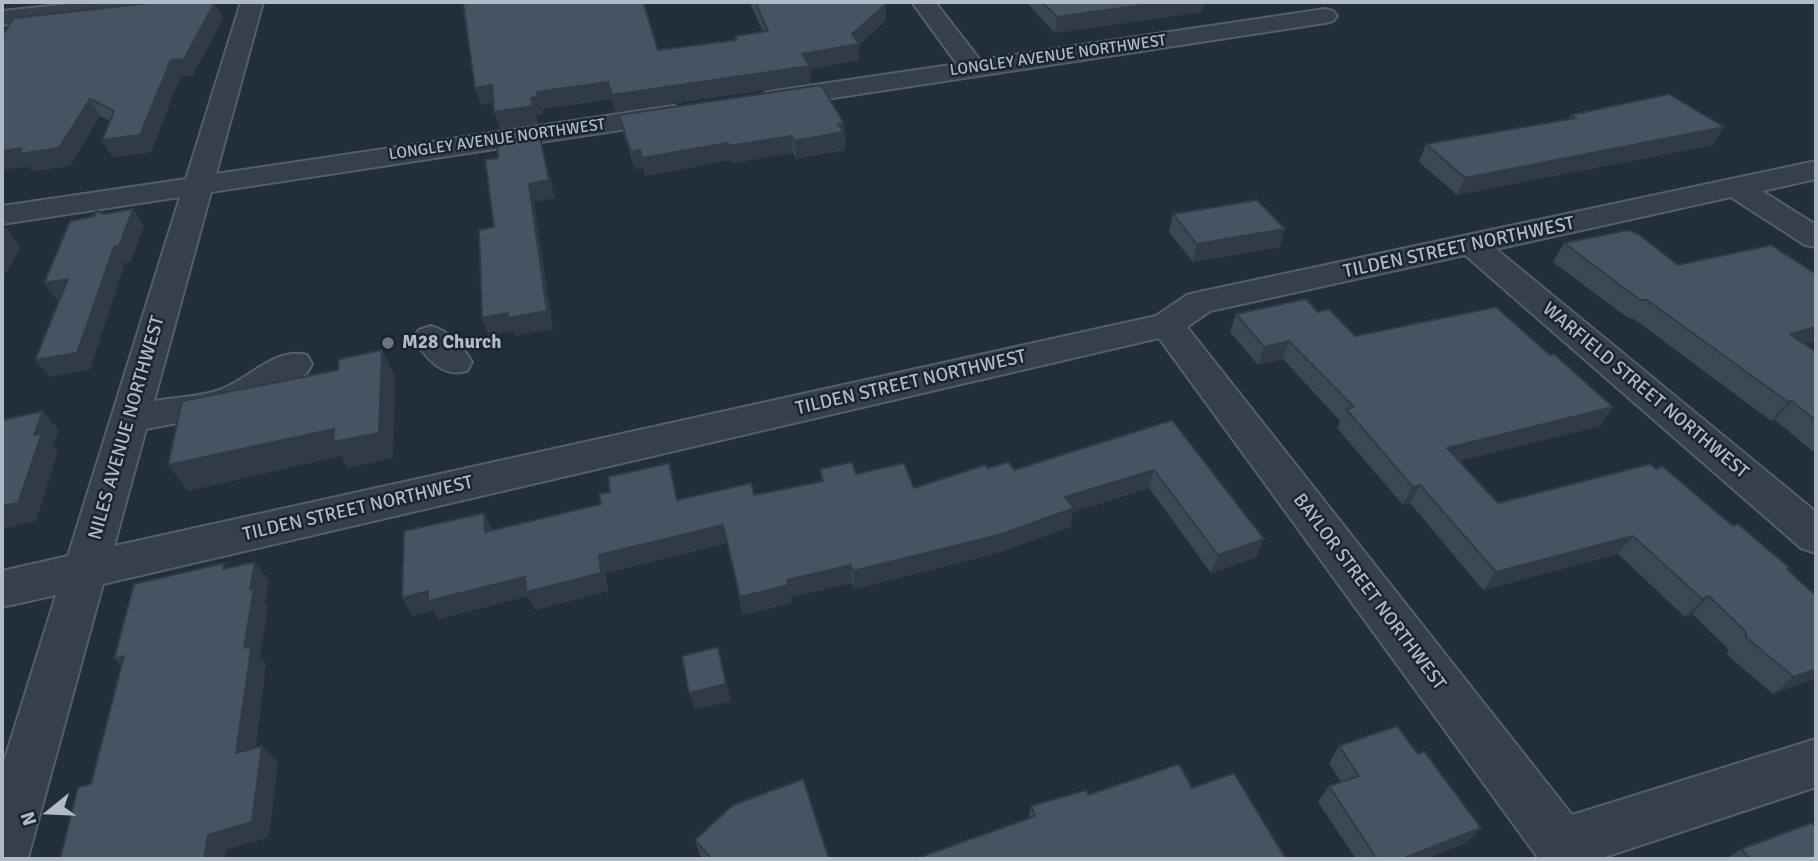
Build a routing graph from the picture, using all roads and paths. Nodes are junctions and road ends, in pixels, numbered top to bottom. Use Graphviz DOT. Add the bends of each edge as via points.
graph roads {
  1 [pos="147,2"];
  2 [pos="252,2"];
  3 [pos="923,2"];
  4 [pos="1325,16"];
  5 [pos="2,18"];
  6 [pos="974,69"];
  7 [pos="742,104"];
  8 [pos="702,110"];
  9 [pos="1816,170"];
  10 [pos="198,185"];
  11 [pos="1737,188"];
  12 [pos="2,215"];
  13 [pos="1816,238"];
  14 [pos="1473,246"];
  15 [pos="1167,325"];
  16 [pos="294,364"];
  17 [pos="130,418"];
  18 [pos="1816,536"];
  19 [pos="85,571"];
  20 [pos="2,589"];
  21 [pos="1816,763"];
  22 [pos="1566,852"];
  23 [pos="2,854"];
  1 -- 5 [label="street"];
  2 -- 10 [label="street, NILES AVENUE NORTHWEST"];
  3 -- 6 [label="street"];
  4 -- 6 [label="street, LONGLEY AVENUE NORTHWEST"];
  6 -- 7 [label="street, LONGLEY AVENUE NORTHWEST"];
  8 -- 10 [label="street, LONGLEY AVENUE NORTHWEST"];
  9 -- 11 [label="street, TILDEN STREET NORTHWEST"];
  10 -- 12 [label="street, LONGLEY AVENUE NORTHWEST"];
  10 -- 17 [label="street, NILES AVENUE NORTHWEST"];
  11 -- 13 [label="street"];
  11 -- 14 [label="street, TILDEN STREET NORTHWEST"];
  14 -- 15 [label="street, TILDEN STREET NORTHWEST" via="1199,303"];
  14 -- 18 [label="street, WARFIELD STREET NORTHWEST"];
  15 -- 19 [label="street, TILDEN STREET NORTHWEST"];
  15 -- 22 [label="street, BAYLOR STREET NORTHWEST"];
  16 -- 17 [label="street" via="231,401"];
  17 -- 19 [label="street, NILES AVENUE NORTHWEST"];
  19 -- 20 [label="street, TILDEN STREET NORTHWEST"];
  19 -- 23 [label="street, NILES AVENUE NORTHWEST"];
  21 -- 22 [label="street"];
}
